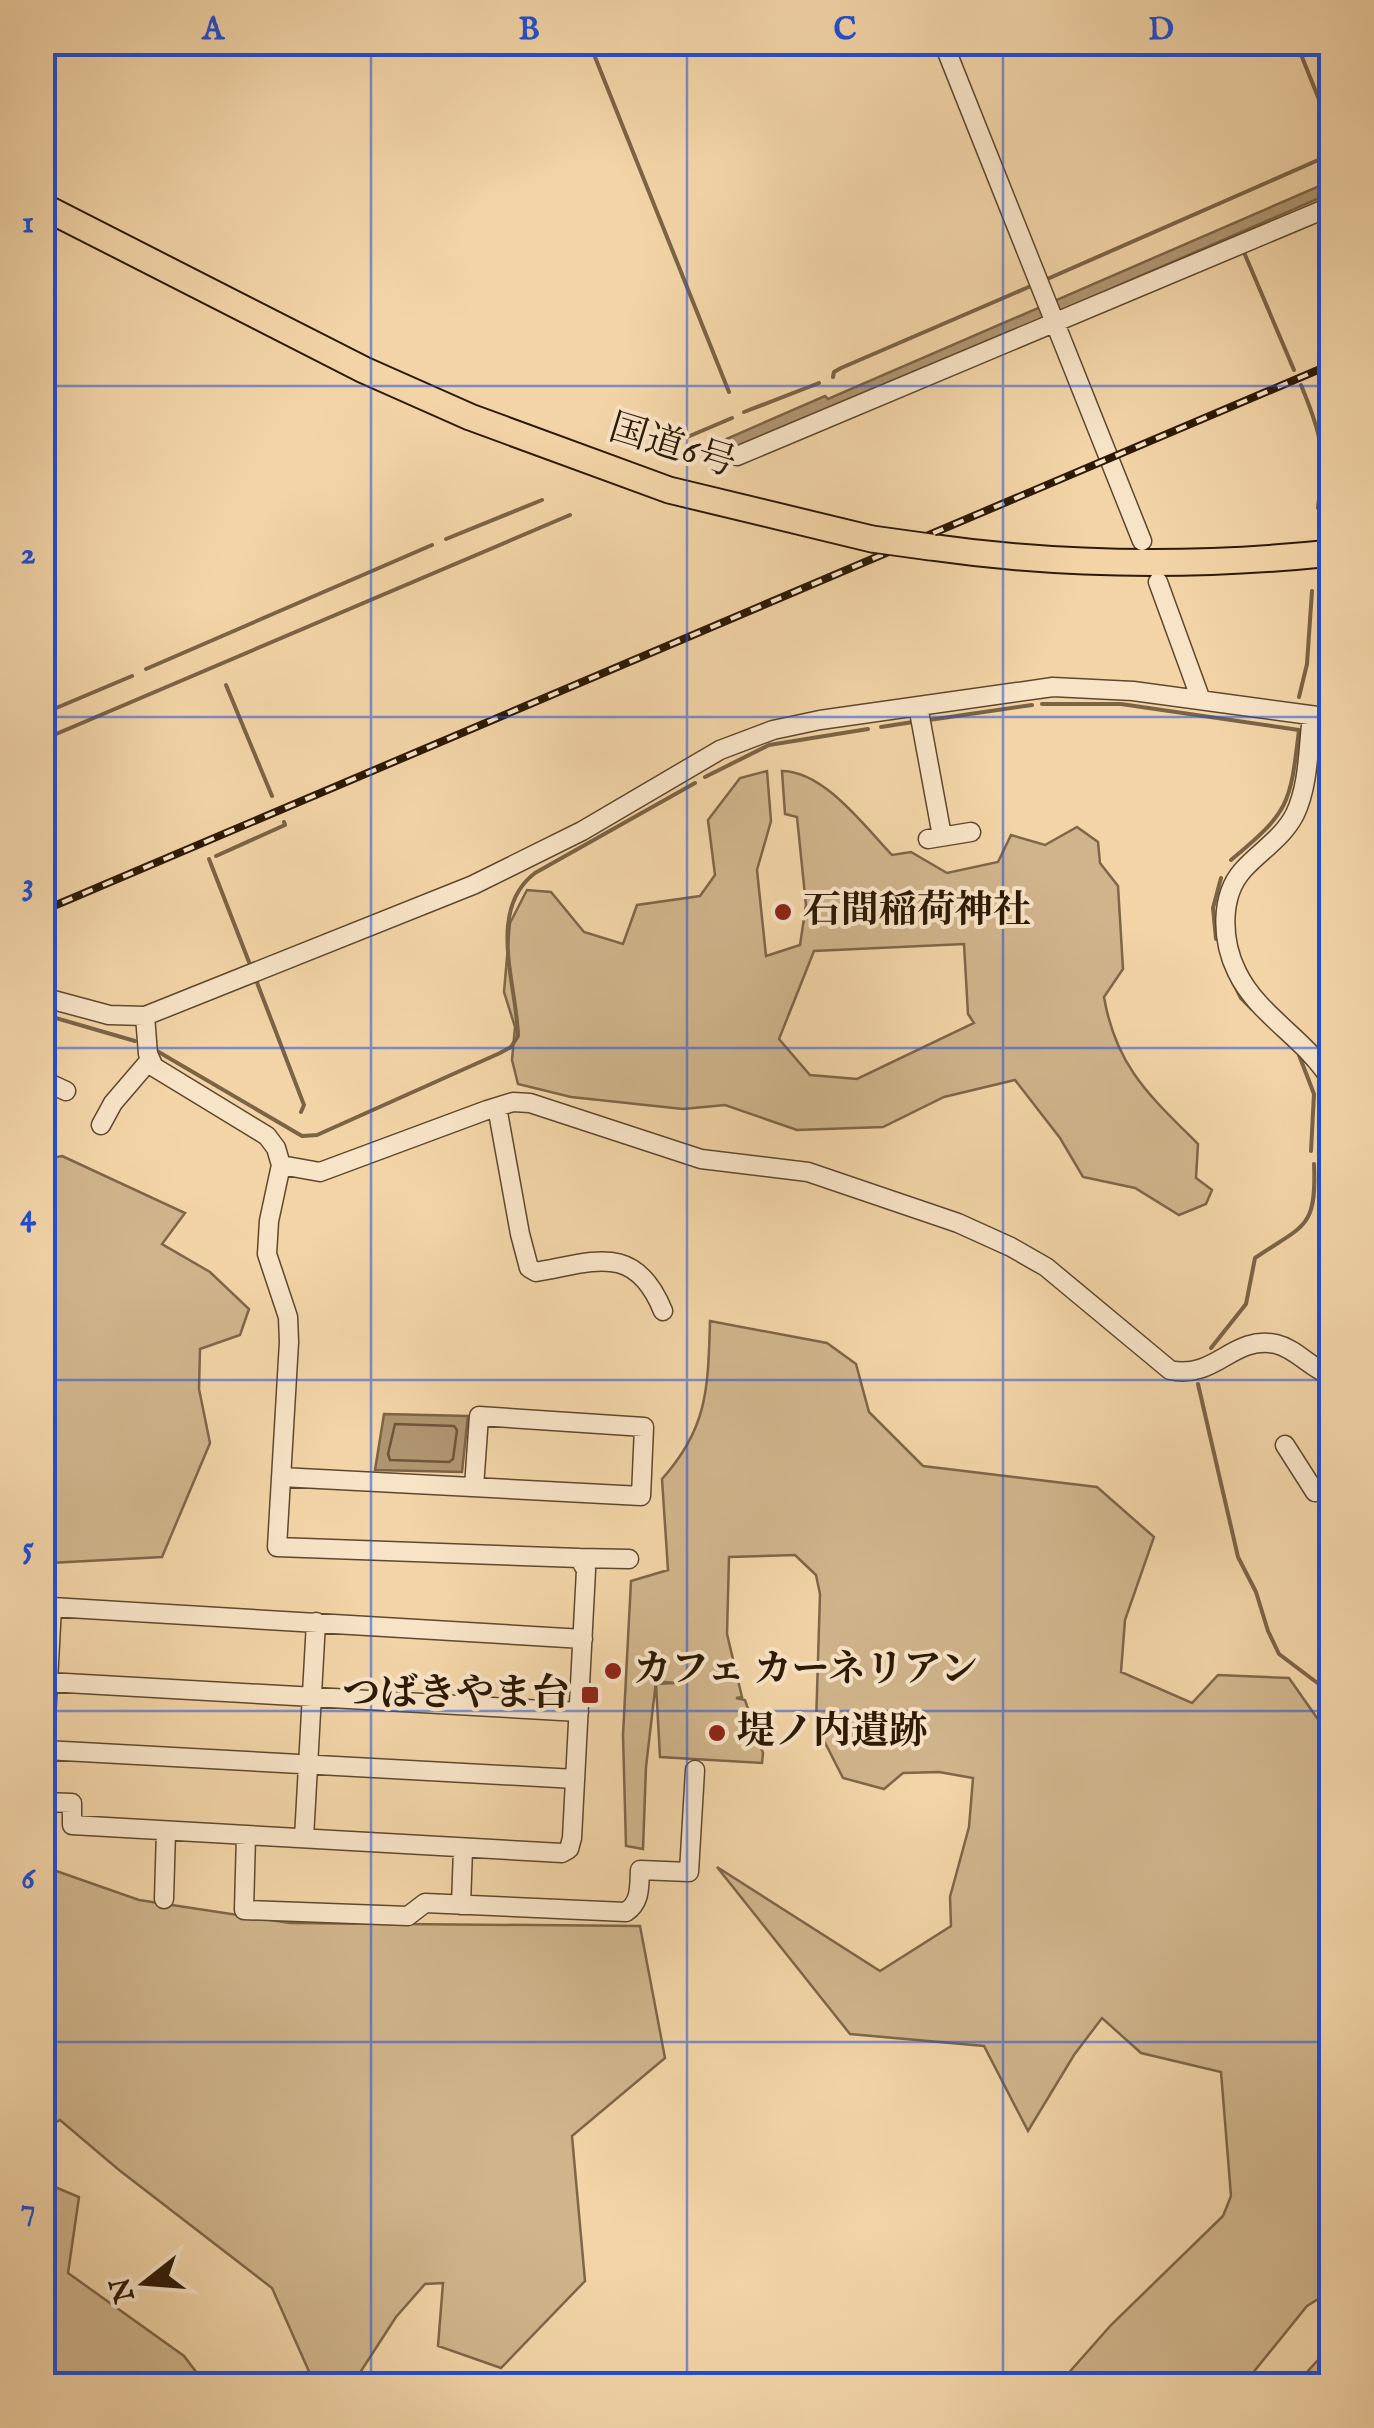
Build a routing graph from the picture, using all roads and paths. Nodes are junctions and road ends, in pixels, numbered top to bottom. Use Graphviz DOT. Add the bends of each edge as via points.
graph roads {
  1 [pos="943,42"];
  2 [pos="42,206"];
  3 [pos="1332,206"];
  4 [pos="1049,313"];
  5 [pos="736,456"];
  6 [pos="1142,541"];
  7 [pos="1332,552"];
  8 [pos="1158,582"];
  9 [pos="1202,700"];
  10 [pos="918,706"];
  11 [pos="1312,716"];
  12 [pos="1332,718"];
  13 [pos="971,832"];
  14 [pos="42,997"];
  15 [pos="145,1016"];
  16 [pos="149,1061"];
  17 [pos="42,1080"];
  18 [pos="1332,1082"];
  19 [pos="66,1090"];
  20 [pos="496,1107"];
  21 [pos="101,1125"];
  22 [pos="281,1165"];
  23 [pos="663,1311"];
  24 [pos="1332,1376"];
  25 [pos="1285,1445"];
  26 [pos="281,1477"];
  27 [pos="1332,1484"];
  28 [pos="474,1487"];
  29 [pos="579,1558"];
  30 [pos="629,1559"];
  31 [pos="316,1622"];
  32 [pos="583,1638"];
  33 [pos="48,1682"];
  34 [pos="312,1696"];
  35 [pos="579,1712"];
  36 [pos="45,1750"];
  37 [pos="308,1765"];
  38 [pos="696,1770"];
  39 [pos="575,1779"];
  40 [pos="42,1792"];
  41 [pos="42,1802"];
  42 [pos="166,1830"];
  43 [pos="246,1835"];
  44 [pos="304,1838"];
  45 [pos="464,1849"];
  46 [pos="164,1899"];
  47 [pos="460,1905"];
  1 -- 4 [label="street"];
  2 -- 7 [label="highway, 国道6号, bridge" via="364,370 669,490 872,538 1085,562"];
  3 -- 4 [label="street"];
  4 -- 5 [label="street"];
  4 -- 6 [label="street"];
  8 -- 9 [label="street"];
  9 -- 10 [label="street" via="1053,687"];
  9 -- 11 [label="street"];
  10 -- 13 [label="street" via="935,838"];
  10 -- 15 [label="street" via="750,736 473,886"];
  11 -- 12 [label="street"];
  11 -- 18 [label="street" via="1296,812 1233,885 1225,926 1246,989"];
  14 -- 15 [label="street"];
  15 -- 16 [label="street"];
  16 -- 21 [label="street"];
  16 -- 22 [label="street" via="267,1136"];
  17 -- 19 [label="street"];
  20 -- 22 [label="street" via="320,1172"];
  20 -- 23 [label="street" via="530,1268 616,1260 650,1286"];
  20 -- 24 [label="street" via="522,1102 552,1108 701,1159 808,1172 958,1223 1046,1268 1170,1370 1204,1370 1244,1345 1270,1343"];
  22 -- 26 [label="street" via="266,1243 288,1317"];
  25 -- 27 [label="street" via="1314,1492"];
  26 -- 28 [label="street"];
  26 -- 29 [label="street" via="277,1547"];
  28 -- 28 [label="street" via="642,1496 644,1427 479,1416"];
  29 -- 30 [label="street"];
  29 -- 32 [label="street" via="586,1570"];
  31 -- 32 [label="street"];
  31 -- 33 [label="street" via="52,1606"];
  31 -- 34 [label="street"];
  32 -- 35 [label="street"];
  33 -- 34 [label="street"];
  33 -- 36 [label="street"];
  34 -- 35 [label="street"];
  34 -- 37 [label="street"];
  35 -- 39 [label="street"];
  36 -- 37 [label="street"];
  36 -- 40 [label="street"];
  37 -- 39 [label="street"];
  37 -- 44 [label="street"];
  38 -- 47 [label="street" via="689,1872 640,1870 636,1906 626,1912"];
  39 -- 45 [label="street" via="569,1850"];
  41 -- 42 [label="street" via="72,1803 72,1826"];
  42 -- 43 [label="street"];
  42 -- 46 [label="street"];
  43 -- 44 [label="street"];
  43 -- 47 [label="street" via="244,1910 408,1916 426,1903"];
  44 -- 45 [label="street"];
  45 -- 47 [label="street"];
}
